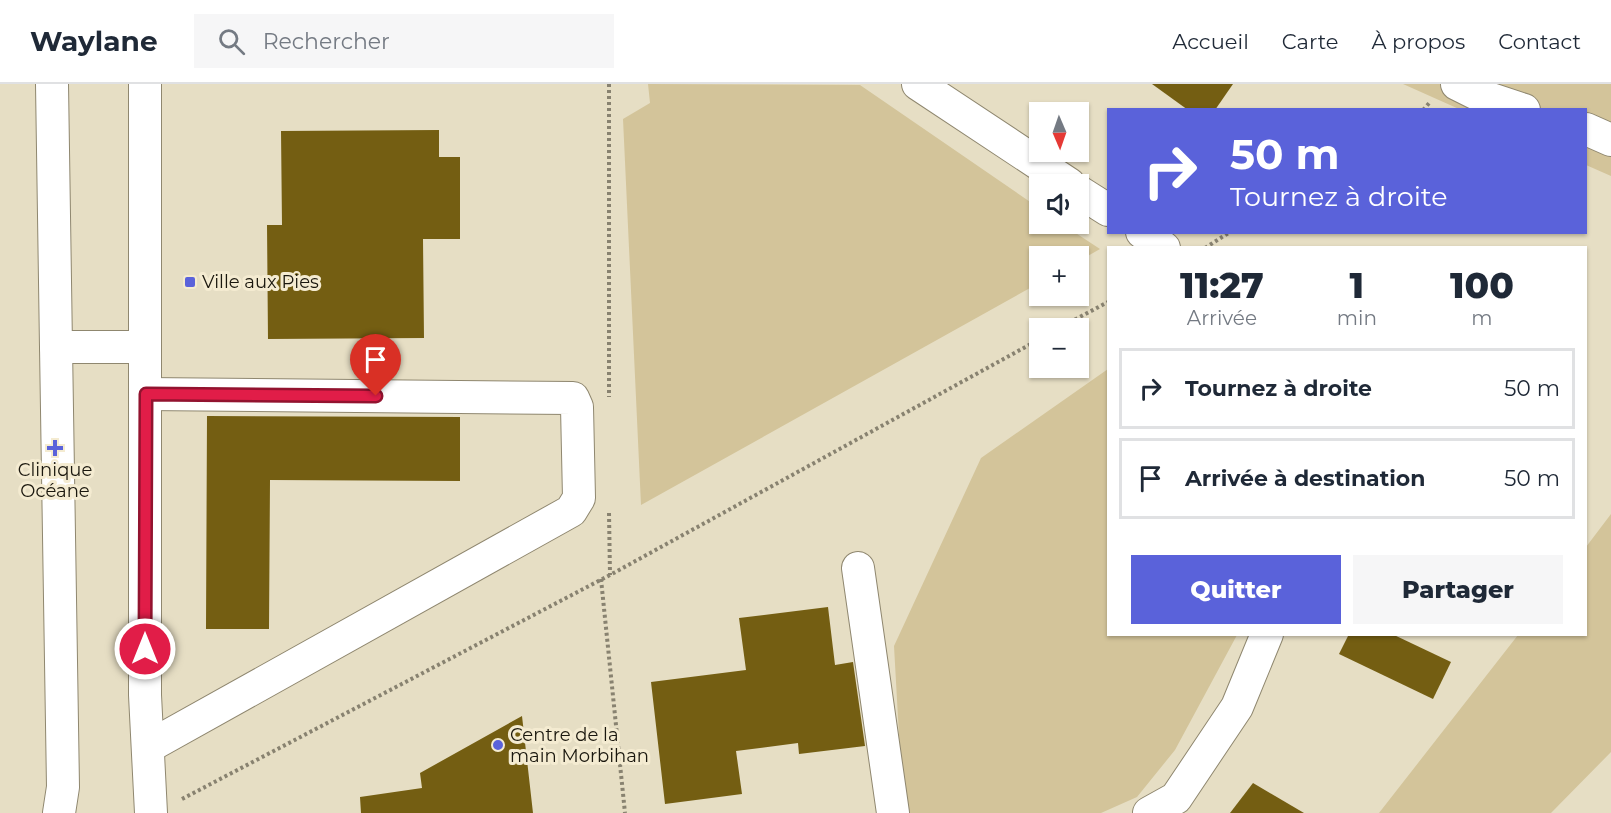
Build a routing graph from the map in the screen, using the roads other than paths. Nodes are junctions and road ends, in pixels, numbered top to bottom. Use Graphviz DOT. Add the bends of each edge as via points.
graph roads {
  1 [pos="52,84"];
  2 [pos="144,84"];
  3 [pos="918,84"];
  4 [pos="1457,84"];
  5 [pos="1518,108"];
  6 [pos="1587,129"];
  7 [pos="1611,140"];
  8 [pos="1054,174"];
  9 [pos="1089,197"];
  10 [pos="1107,209"];
  11 [pos="1145,234"];
  12 [pos="1161,246"];
  13 [pos="56,347"];
  14 [pos="145,347"];
  15 [pos="146,394"];
  16 [pos="858,567"];
  17 [pos="1266,636"];
  18 [pos="147,747"];
  19 [pos="163,808"];
  20 [pos="59,813"];
  21 [pos="892,813"];
  22 [pos="1149,813"];
  1 -- 13 [label="street"];
  2 -- 14 [label="street"];
  3 -- 8 [label="street"];
  4 -- 5 [label="street"];
  6 -- 7 [label="street"];
  9 -- 10 [label="street"];
  11 -- 12 [label="street"];
  13 -- 14 [label="street"];
  13 -- 20 [label="street" via="63,788"];
  14 -- 15 [label="street"];
  15 -- 18 [label="street"];
  15 -- 18 [label="street" via="573,398 577,407 579,498 571,512"];
  16 -- 21 [label="street"];
  17 -- 22 [label="street" via="1237,707 1176,798"];
  18 -- 19 [label="street"];
}
